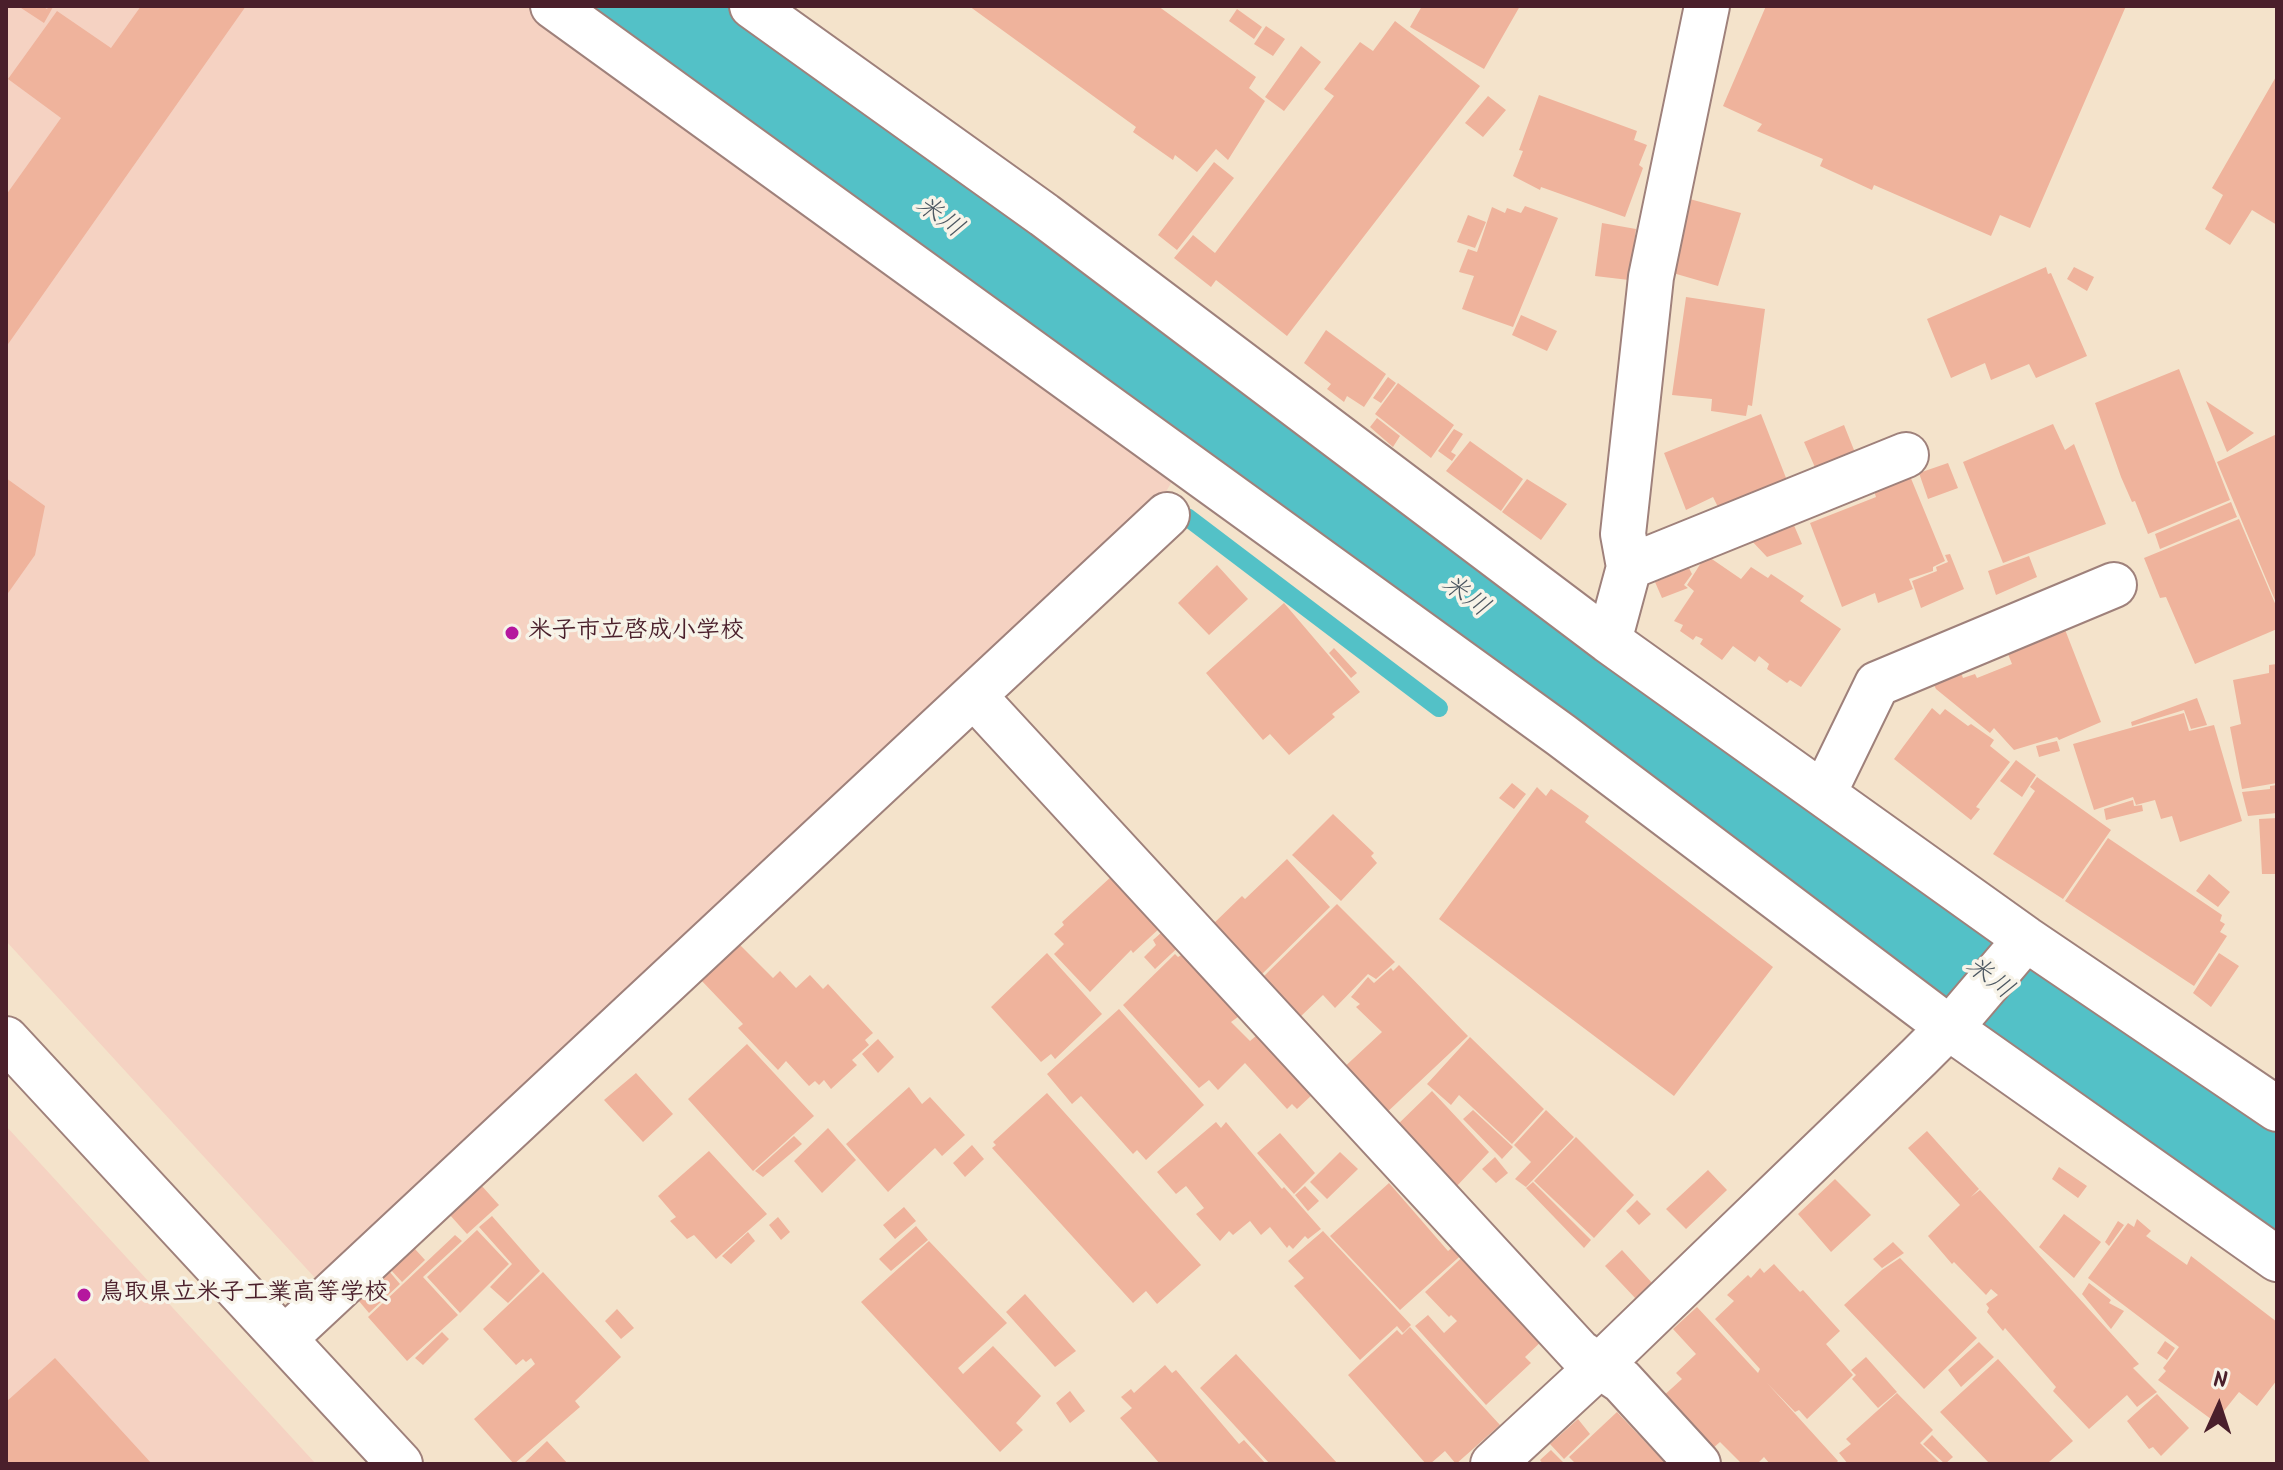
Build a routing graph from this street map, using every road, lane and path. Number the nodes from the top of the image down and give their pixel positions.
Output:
1 (553, 6) edge
2 (752, 6) edge
3 (1707, 6) edge
4 (1906, 455) dead end
5 (1167, 515) dead end
6 (1629, 567) junction
7 (2114, 585) dead end
8 (1609, 641) junction
9 (974, 696) junction
10 (1824, 793) junction
11 (2018, 949) junction
12 (1955, 1020) junction
13 (6, 1039) edge
14 (2277, 1109) edge
15 (2277, 1259) edge
16 (285, 1338) junction
17 (1599, 1366) junction
18 (400, 1464) edge
19 (1493, 1464) edge
20 (1698, 1464) edge

1 - 12 street
2 - 8 street
3 - 6 street
4 - 6 street
5 - 9 street
6 - 8 street
7 - 10 street
8 - 10 street
9 - 16 street
9 - 17 street
10 - 11 street
11 - 12 street
11 - 14 street
12 - 15 street
12 - 17 street
13 - 16 street
16 - 18 street
17 - 19 street
17 - 20 street

